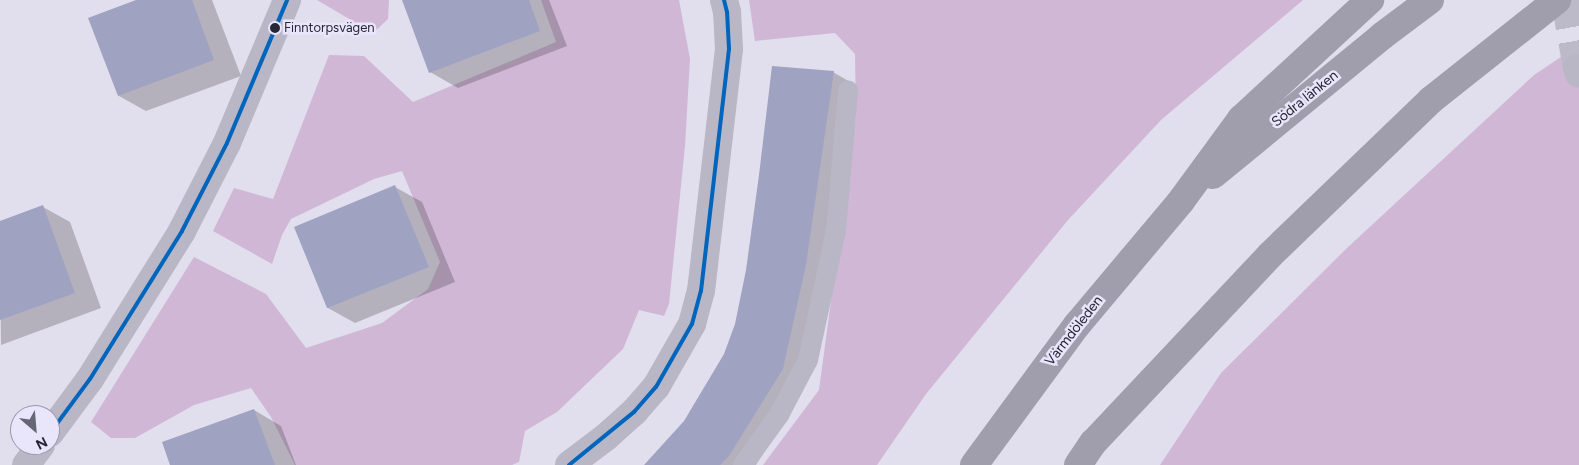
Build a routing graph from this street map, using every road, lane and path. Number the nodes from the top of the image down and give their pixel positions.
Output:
1 (287, 0) edge
2 (724, 0) edge
3 (1370, 0) edge
4 (1430, 0) edge
5 (1557, 0) edge
6 (848, 91) dead end
7 (1181, 201) junction
8 (60, 420) edge
9 (574, 464) edge
10 (742, 465) edge
11 (974, 465) edge
12 (1078, 465) edge

1 - 8 street
2 - 9 street
3 - 7 highway
4 - 7 highway, Södra länken
5 - 12 highway
6 - 10 lane
7 - 11 highway, Värmdöleden

